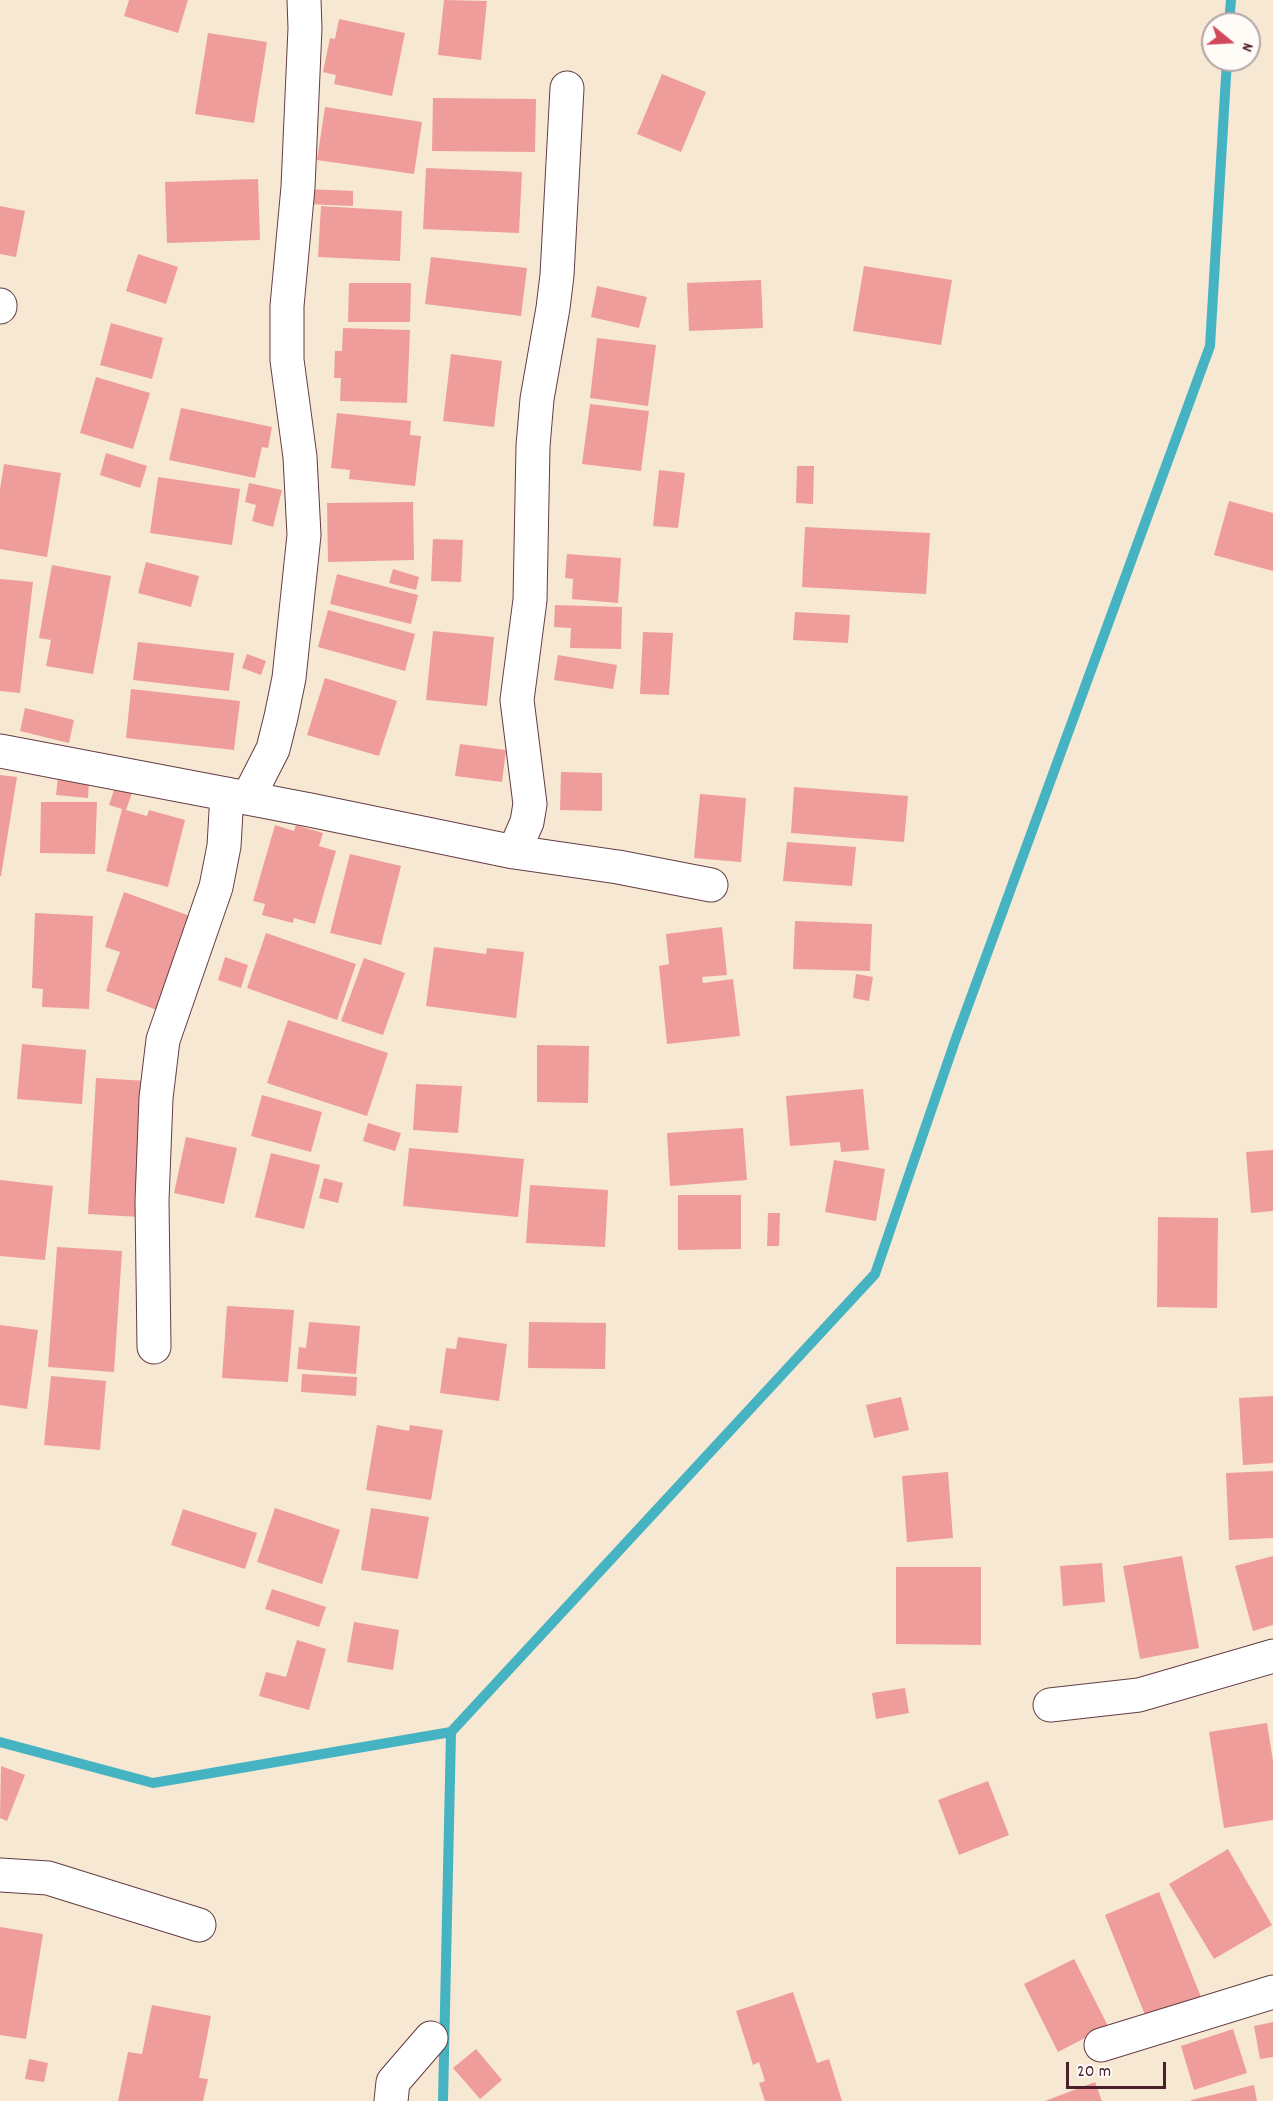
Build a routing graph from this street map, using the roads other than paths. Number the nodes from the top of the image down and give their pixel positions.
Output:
1 (304, 0) edge
2 (567, 88) dead end
3 (0, 751) edge
4 (238, 796) junction
5 (514, 852) junction
6 (711, 885) dead end
7 (154, 1347) dead end
8 (1273, 1656) edge
9 (1050, 1706) dead end
10 (0, 1875) edge
11 (199, 1925) dead end
12 (1273, 1992) edge
13 (431, 2038) dead end
14 (1101, 2045) dead end
15 (391, 2101) edge

1 - 4 street
2 - 5 street
3 - 4 street
4 - 5 street
4 - 7 street
5 - 6 street
8 - 9 street
10 - 11 street
12 - 14 street
13 - 15 street

